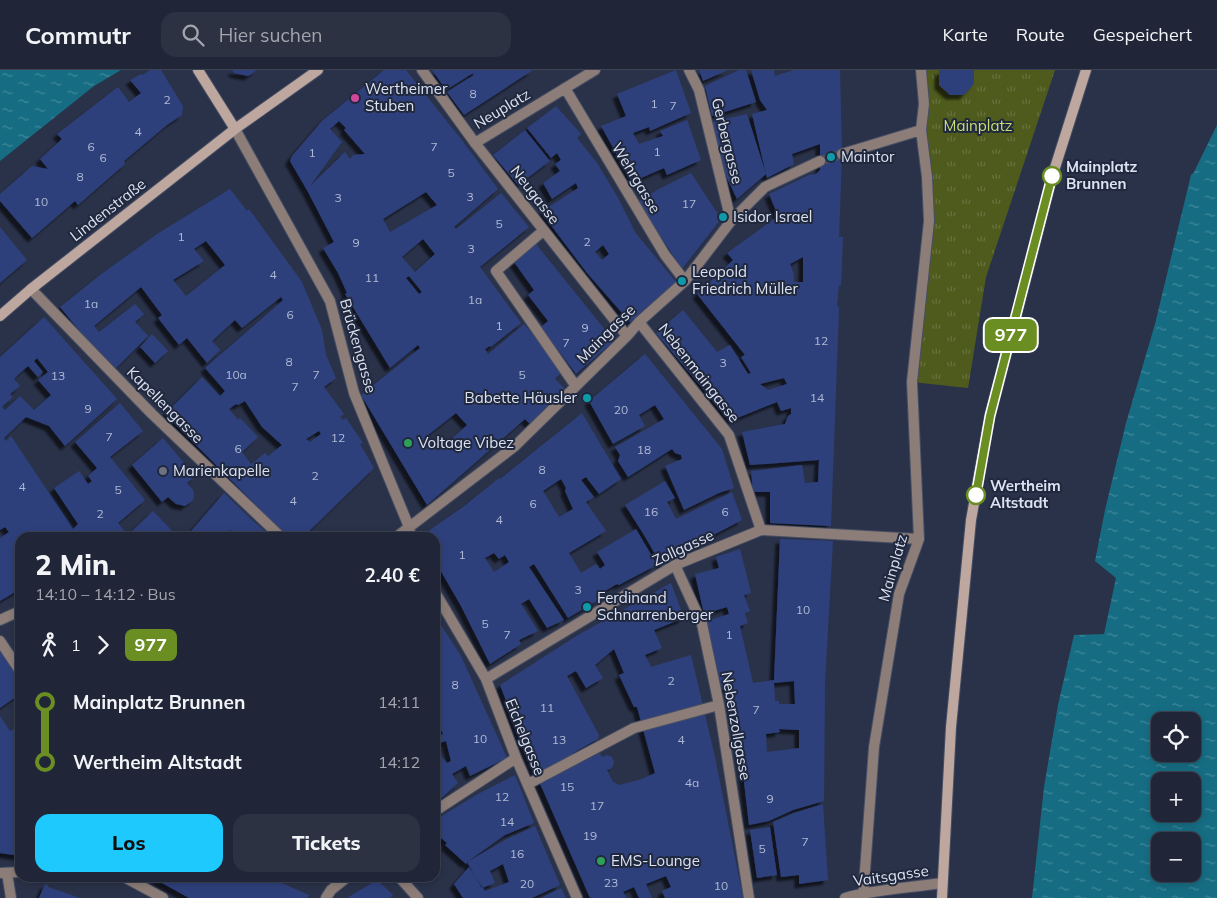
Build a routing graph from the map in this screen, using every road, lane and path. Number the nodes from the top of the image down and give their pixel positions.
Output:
1 (198, 70) edge
2 (318, 70) edge
3 (422, 70) edge
4 (595, 70) edge
5 (689, 70) edge
6 (921, 70) edge
7 (1086, 70) edge
8 (565, 88) junction
9 (235, 129) junction
10 (921, 130) junction
11 (475, 143) junction
12 (842, 154) tunnel mouth
13 (820, 161) tunnel mouth
14 (731, 221) junction
15 (543, 231) junction
16 (685, 281) junction
17 (31, 289) junction
18 (0, 316) edge
19 (639, 322) junction
20 (627, 336) junction
21 (575, 385) junction
22 (409, 526) junction
23 (761, 530) junction
24 (276, 532) edge
25 (402, 532) edge
26 (410, 532) edge
27 (918, 539) junction
28 (676, 565) junction
29 (440, 601) edge
30 (15, 613) edge
31 (0, 620) edge
32 (0, 641) edge
33 (15, 664) edge
34 (486, 679) junction
35 (719, 706) junction
36 (516, 758) junction
37 (528, 784) junction
38 (440, 808) edge
39 (4, 873) edge
40 (133, 882) edge
41 (341, 882) edge
42 (404, 882) edge
43 (942, 883) junction
44 (863, 895) edge
45 (11, 898) edge
46 (163, 898) edge
47 (326, 898) edge
48 (418, 898) edge
49 (576, 898) edge
50 (749, 898) edge
51 (845, 898) edge
52 (942, 898) edge

1 - 9 main road
2 - 9 main road, Lindenstraße
3 - 11 street, Neugasse
4 - 8 street, Neuplatz
5 - 14 street, Gerbergasse
6 - 10 street, Mainplatz
7 - 43 main road
8 - 11 street, Neuplatz
8 - 16 street, Wehrgasse
9 - 17 main road, Lindenstraße
9 - 22 street, Brückengasse
10 - 12 street
10 - 27 street, Mainplatz
11 - 15 street, Neugasse
13 - 14 street, Maingasse
14 - 16 street, Maingasse
15 - 20 street, Neugasse
15 - 21 street
16 - 19 street, Maingasse
17 - 18 main road, Lindenstraße
17 - 24 street, Kapellengasse
19 - 20 street, Maingasse
19 - 23 street, Nebenmaingasse
20 - 21 street, Maingasse
21 - 22 street, Maingasse
22 - 25 street, Maingasse
22 - 26 street
23 - 27 street, Zollgasse
23 - 28 street, Zollgasse
27 - 44 street, Mainplatz
28 - 34 street, Zollgasse
28 - 35 street, Nebenzollgasse
29 - 34 street, Eichelgasse
30 - 31 street
32 - 33 street
34 - 36 street, Eichelgasse
35 - 37 street
35 - 50 street, Nebenzollgasse
36 - 37 street, Eichelgasse
36 - 38 street
37 - 49 street, Eichelgasse
39 - 45 street
40 - 46 street
41 - 47 street
42 - 48 street
43 - 44 street, Vaitsgasse
43 - 52 main road
44 - 51 street, Vaitsgasse

